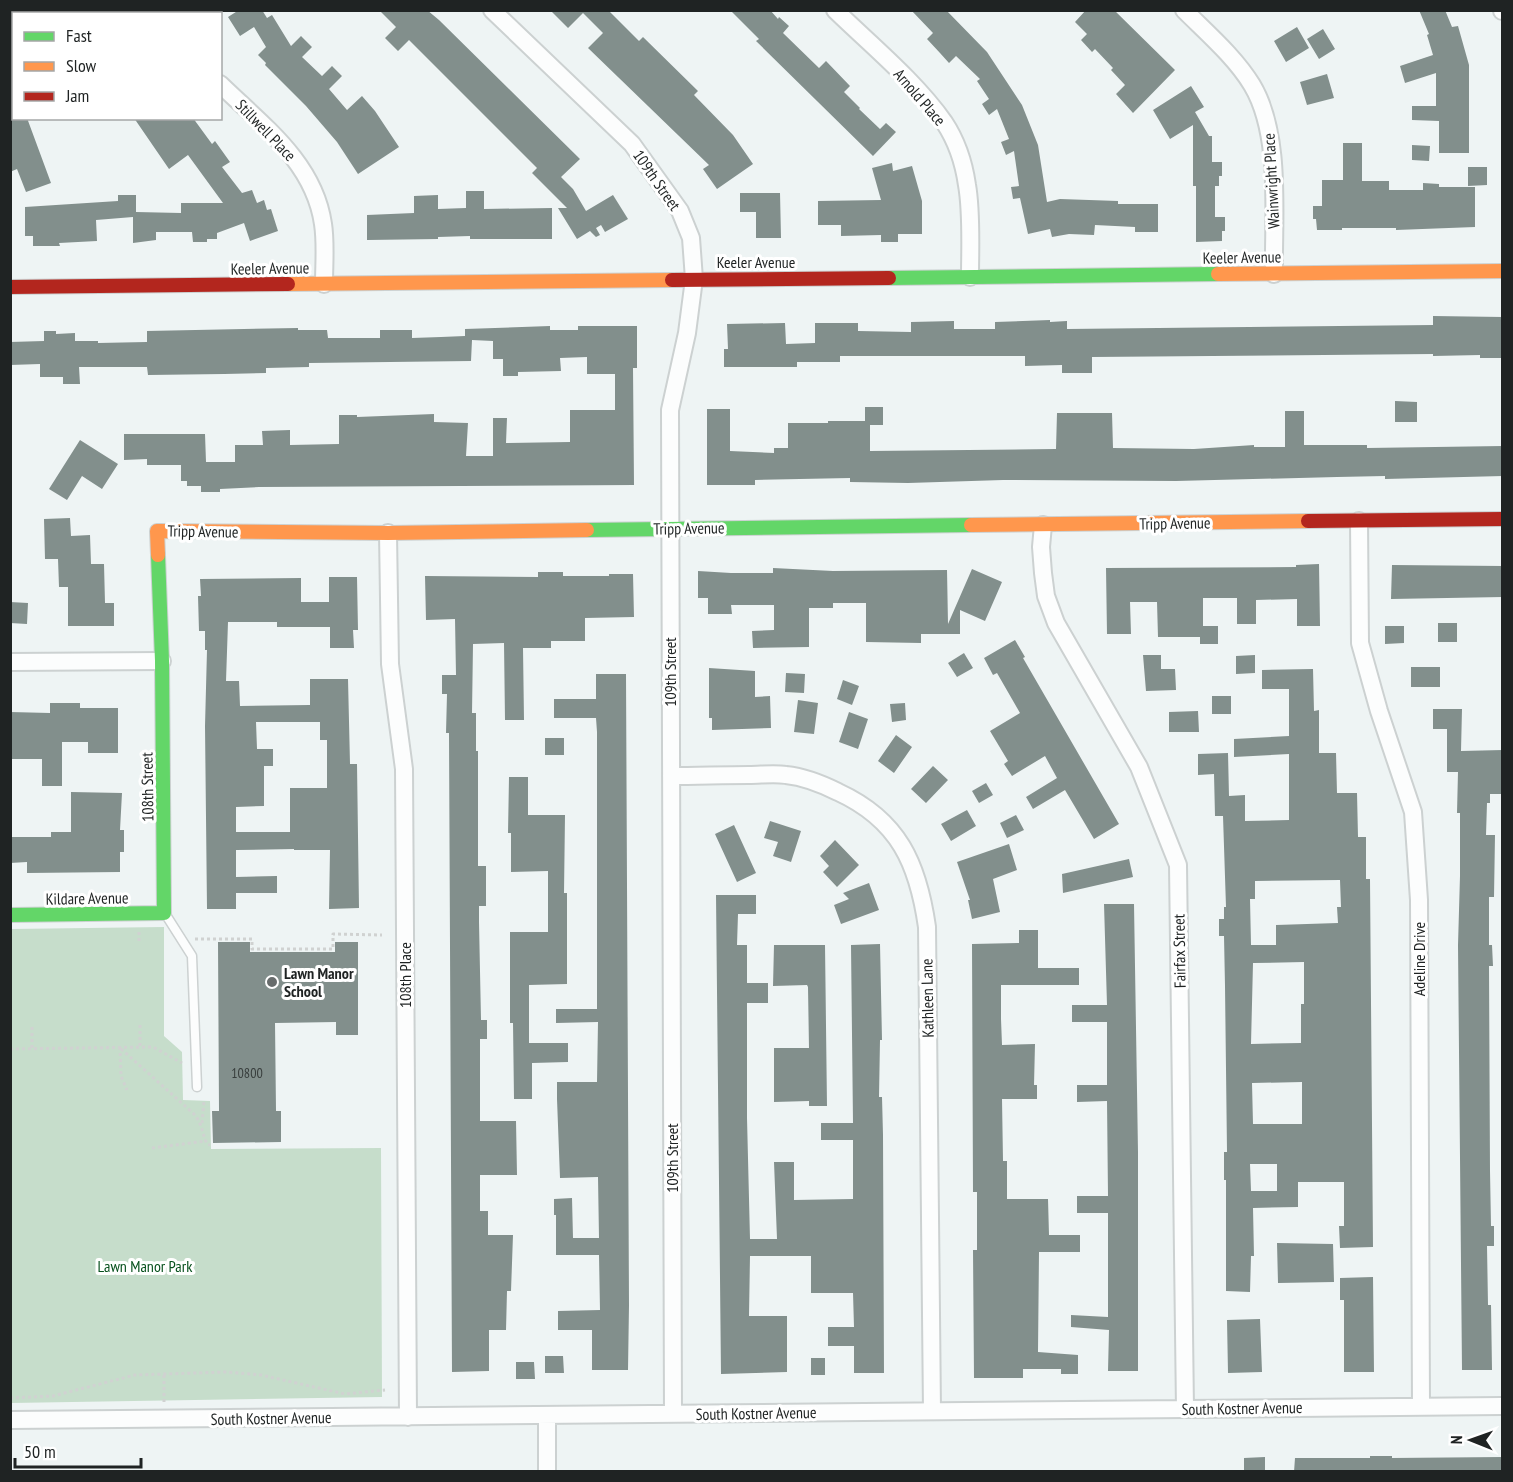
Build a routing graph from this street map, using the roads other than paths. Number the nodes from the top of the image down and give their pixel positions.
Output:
1 (492, 10) edge
2 (835, 10) edge
3 (1184, 10) edge
4 (222, 86) edge
5 (1503, 271) edge
6 (1274, 274) junction
7 (970, 277) junction
8 (694, 279) junction
9 (324, 284) junction
10 (10, 287) edge
11 (1503, 519) edge
12 (1359, 521) junction
13 (1043, 525) junction
14 (670, 528) junction
15 (388, 533) junction
16 (162, 661) junction
17 (10, 662) edge
18 (671, 776) junction
19 (164, 913) junction
20 (10, 915) edge
21 (197, 1087) dead end
22 (1420, 1406) junction
23 (1503, 1406) edge
24 (1185, 1409) junction
25 (932, 1411) junction
26 (673, 1414) junction
27 (547, 1415) junction
28 (408, 1417) junction
29 (10, 1420) edge
30 (547, 1472) edge

1 - 8 street, 109th Street
2 - 7 street, Arnold Place
3 - 6 street, Wainwright Place
4 - 9 street, Stillwell Place
5 - 6 street, Keeler Avenue
6 - 7 street, Keeler Avenue
7 - 8 street, Keeler Avenue
8 - 9 street, Keeler Avenue
8 - 14 street, 109th Street
9 - 10 street, Keeler Avenue
11 - 12 street, Tripp Avenue
12 - 13 street, Tripp Avenue
12 - 22 street, Adeline Drive
13 - 14 street, Tripp Avenue
13 - 24 street, Fairfax Street
14 - 15 street, Tripp Avenue
14 - 18 street, 109th Street
15 - 16 street, Tripp Avenue
15 - 28 street, 108th Place
16 - 17 street
16 - 19 street, 108th Street
18 - 25 street, Kathleen Lane
18 - 26 street, 109th Street
19 - 20 street, Kildare Avenue
19 - 21 lane
22 - 23 street, South Kostner Avenue
22 - 24 street, South Kostner Avenue
24 - 25 street, South Kostner Avenue
25 - 26 street, South Kostner Avenue
26 - 27 street, South Kostner Avenue
27 - 28 street, South Kostner Avenue
27 - 30 street
28 - 29 street, South Kostner Avenue

